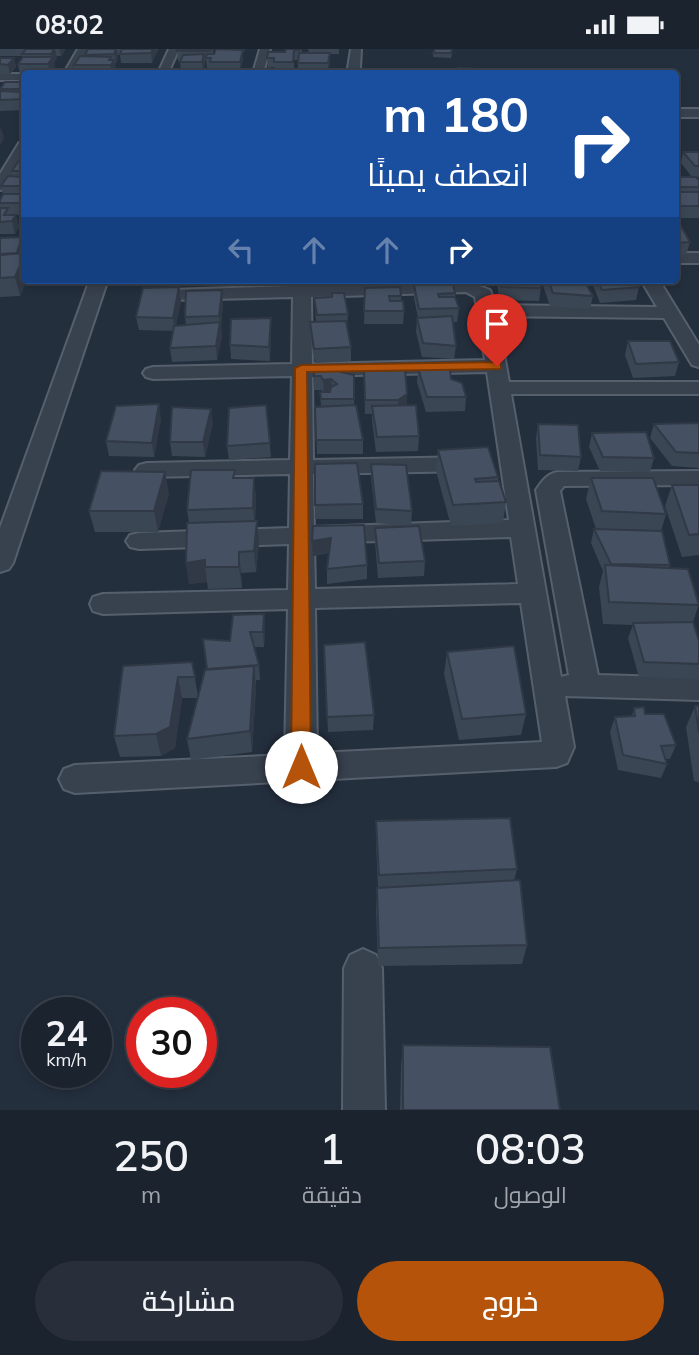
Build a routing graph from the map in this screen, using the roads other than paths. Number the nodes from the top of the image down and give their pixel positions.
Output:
1 (83, 49) edge
2 (174, 49) edge
3 (265, 49) edge
4 (356, 49) edge
5 (71, 70) edge
6 (164, 70) edge
7 (259, 70) edge
8 (355, 70) edge
9 (0, 77) edge
10 (21, 77) edge
11 (679, 113) edge
12 (699, 113) edge
13 (21, 150) edge
14 (0, 152) edge
15 (21, 153) edge
16 (0, 186) edge
17 (679, 258) edge
18 (699, 258) edge
19 (652, 284) edge
20 (97, 285) dead end
21 (302, 285) edge
22 (169, 295) edge
23 (487, 310) junction
24 (670, 313) junction
25 (698, 359) edge
26 (301, 368) junction
27 (153, 373) dead end
28 (499, 377) junction
29 (699, 388) edge
30 (513, 463) junction
31 (301, 466) junction
32 (147, 470) edge
33 (699, 478) edge
34 (523, 528) junction
35 (301, 535) junction
36 (139, 541) dead end
37 (0, 563) edge
38 (533, 593) junction
39 (301, 598) junction
40 (103, 604) dead end
41 (548, 686) junction
42 (586, 687) junction
43 (699, 689) edge
44 (301, 767) junction
45 (75, 779) dead end
46 (363, 968) dead end
47 (364, 1110) edge

1 - 5 street
2 - 6 street
3 - 7 street
4 - 8 street
9 - 10 street
11 - 12 street
13 - 14 street
15 - 16 street
17 - 18 street
19 - 24 street
20 - 37 street
21 - 22 street
21 - 23 street
21 - 26 street
23 - 24 street
23 - 28 street
24 - 25 street
26 - 27 street
26 - 28 street
26 - 31 street
28 - 29 street
28 - 30 street
30 - 31 street
30 - 34 street
31 - 32 street
31 - 35 street
33 - 42 street
34 - 35 street
34 - 38 street
35 - 36 street
35 - 39 street
38 - 39 street
38 - 41 street
39 - 40 street
39 - 44 street
41 - 42 street
41 - 44 street
42 - 43 street
44 - 45 street
46 - 47 street

